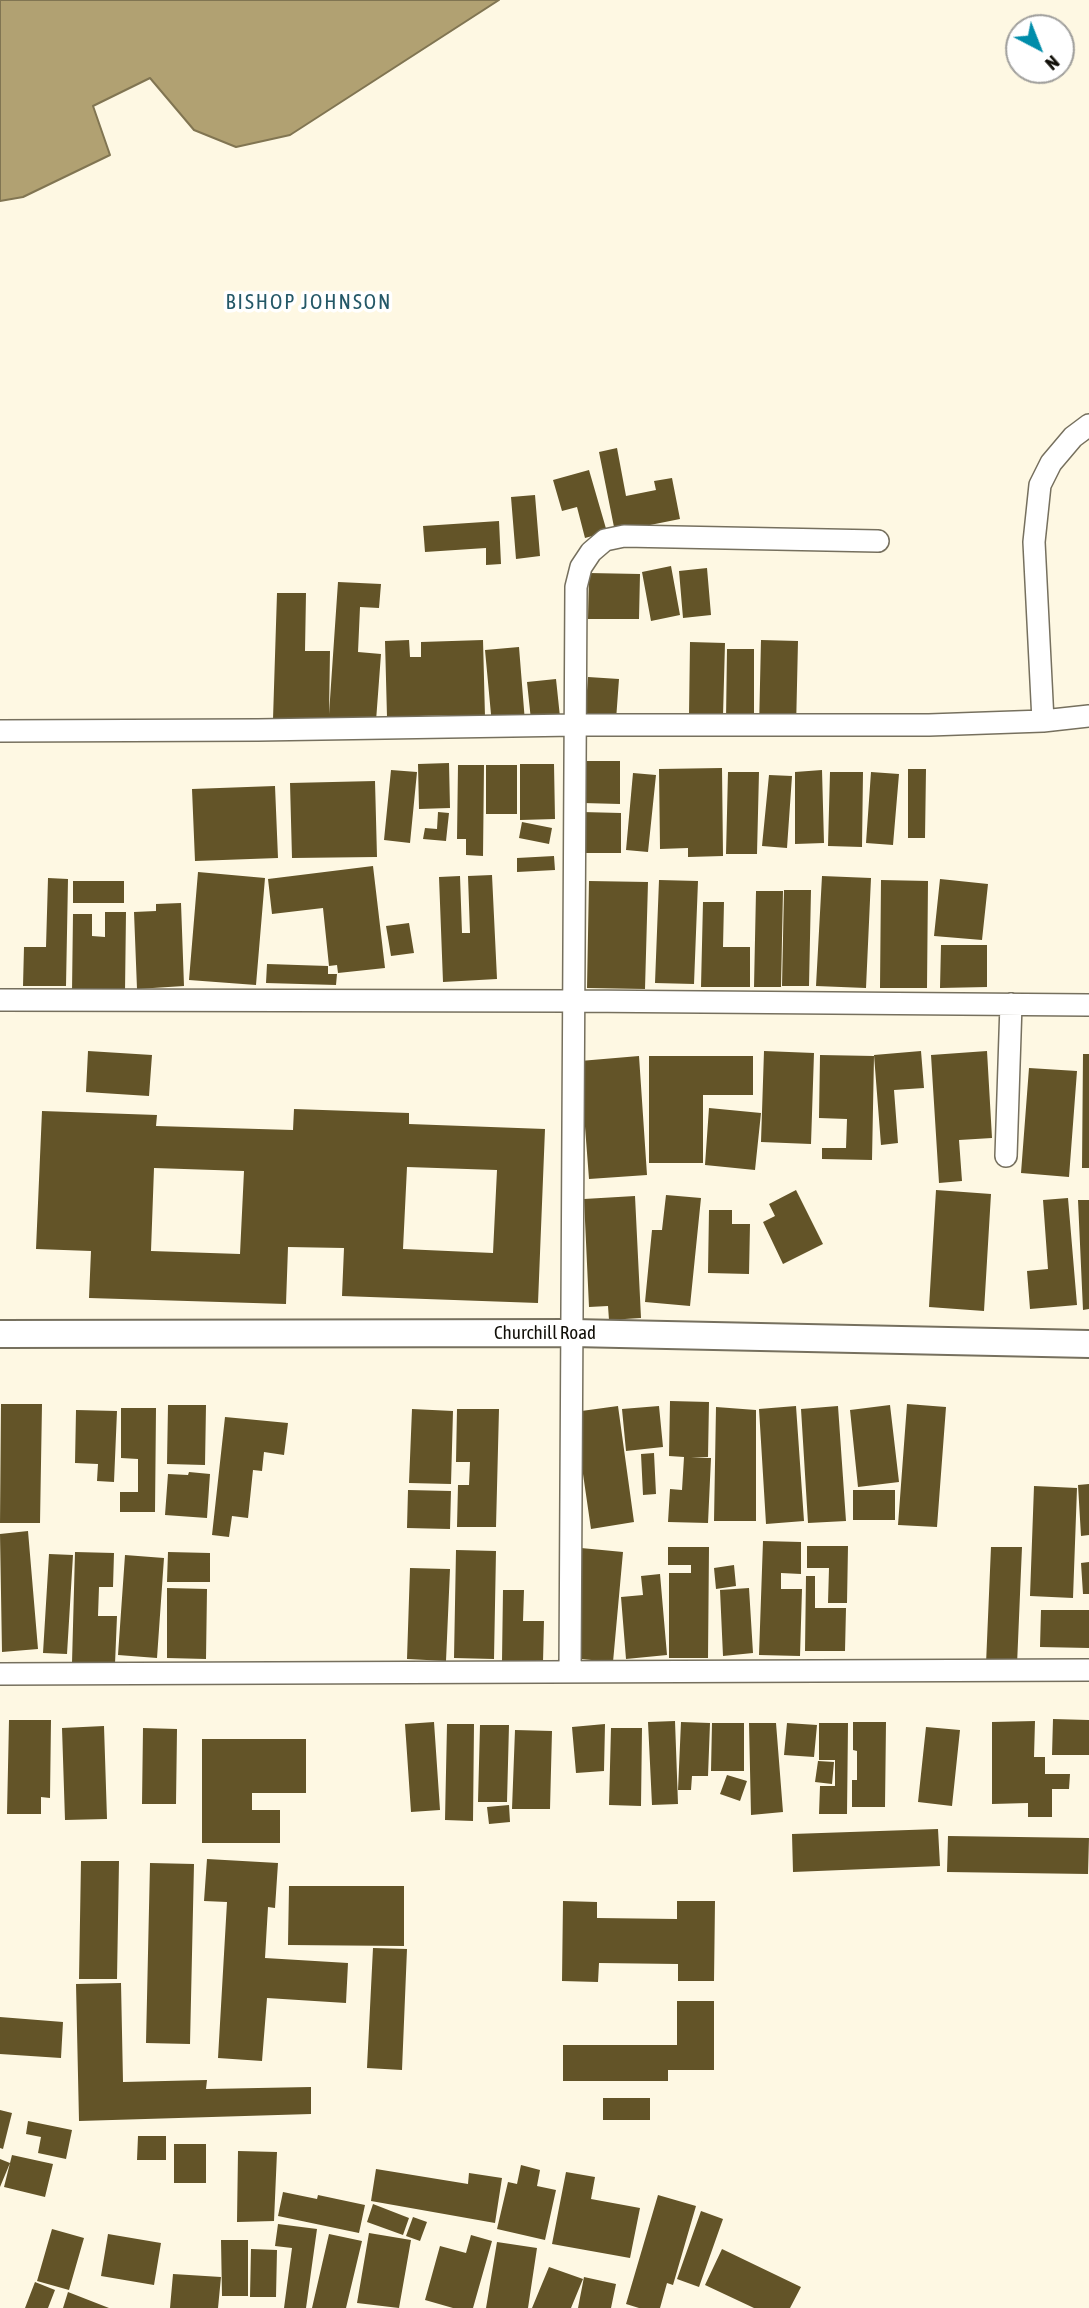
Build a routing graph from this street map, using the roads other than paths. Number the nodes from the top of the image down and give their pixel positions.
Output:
1 (1089, 425) edge
2 (878, 541) dead end
3 (1089, 716) edge
4 (1043, 721) junction
5 (575, 725) junction
6 (0, 731) edge
7 (0, 1000) edge
8 (575, 1001) junction
9 (1011, 1004) junction
10 (1089, 1005) edge
11 (1006, 1156) dead end
12 (573, 1333) junction
13 (0, 1334) edge
14 (1089, 1344) edge
15 (1089, 1670) edge
16 (570, 1672) junction
17 (0, 1674) edge

1 - 4 street
2 - 5 street
3 - 4 street
4 - 5 street
5 - 6 street
5 - 8 street
7 - 8 street
8 - 9 street
8 - 12 street
9 - 10 street
9 - 11 street
12 - 13 street, Churchill Road
12 - 14 street, Churchill Road
12 - 16 street
15 - 16 street
16 - 17 street

